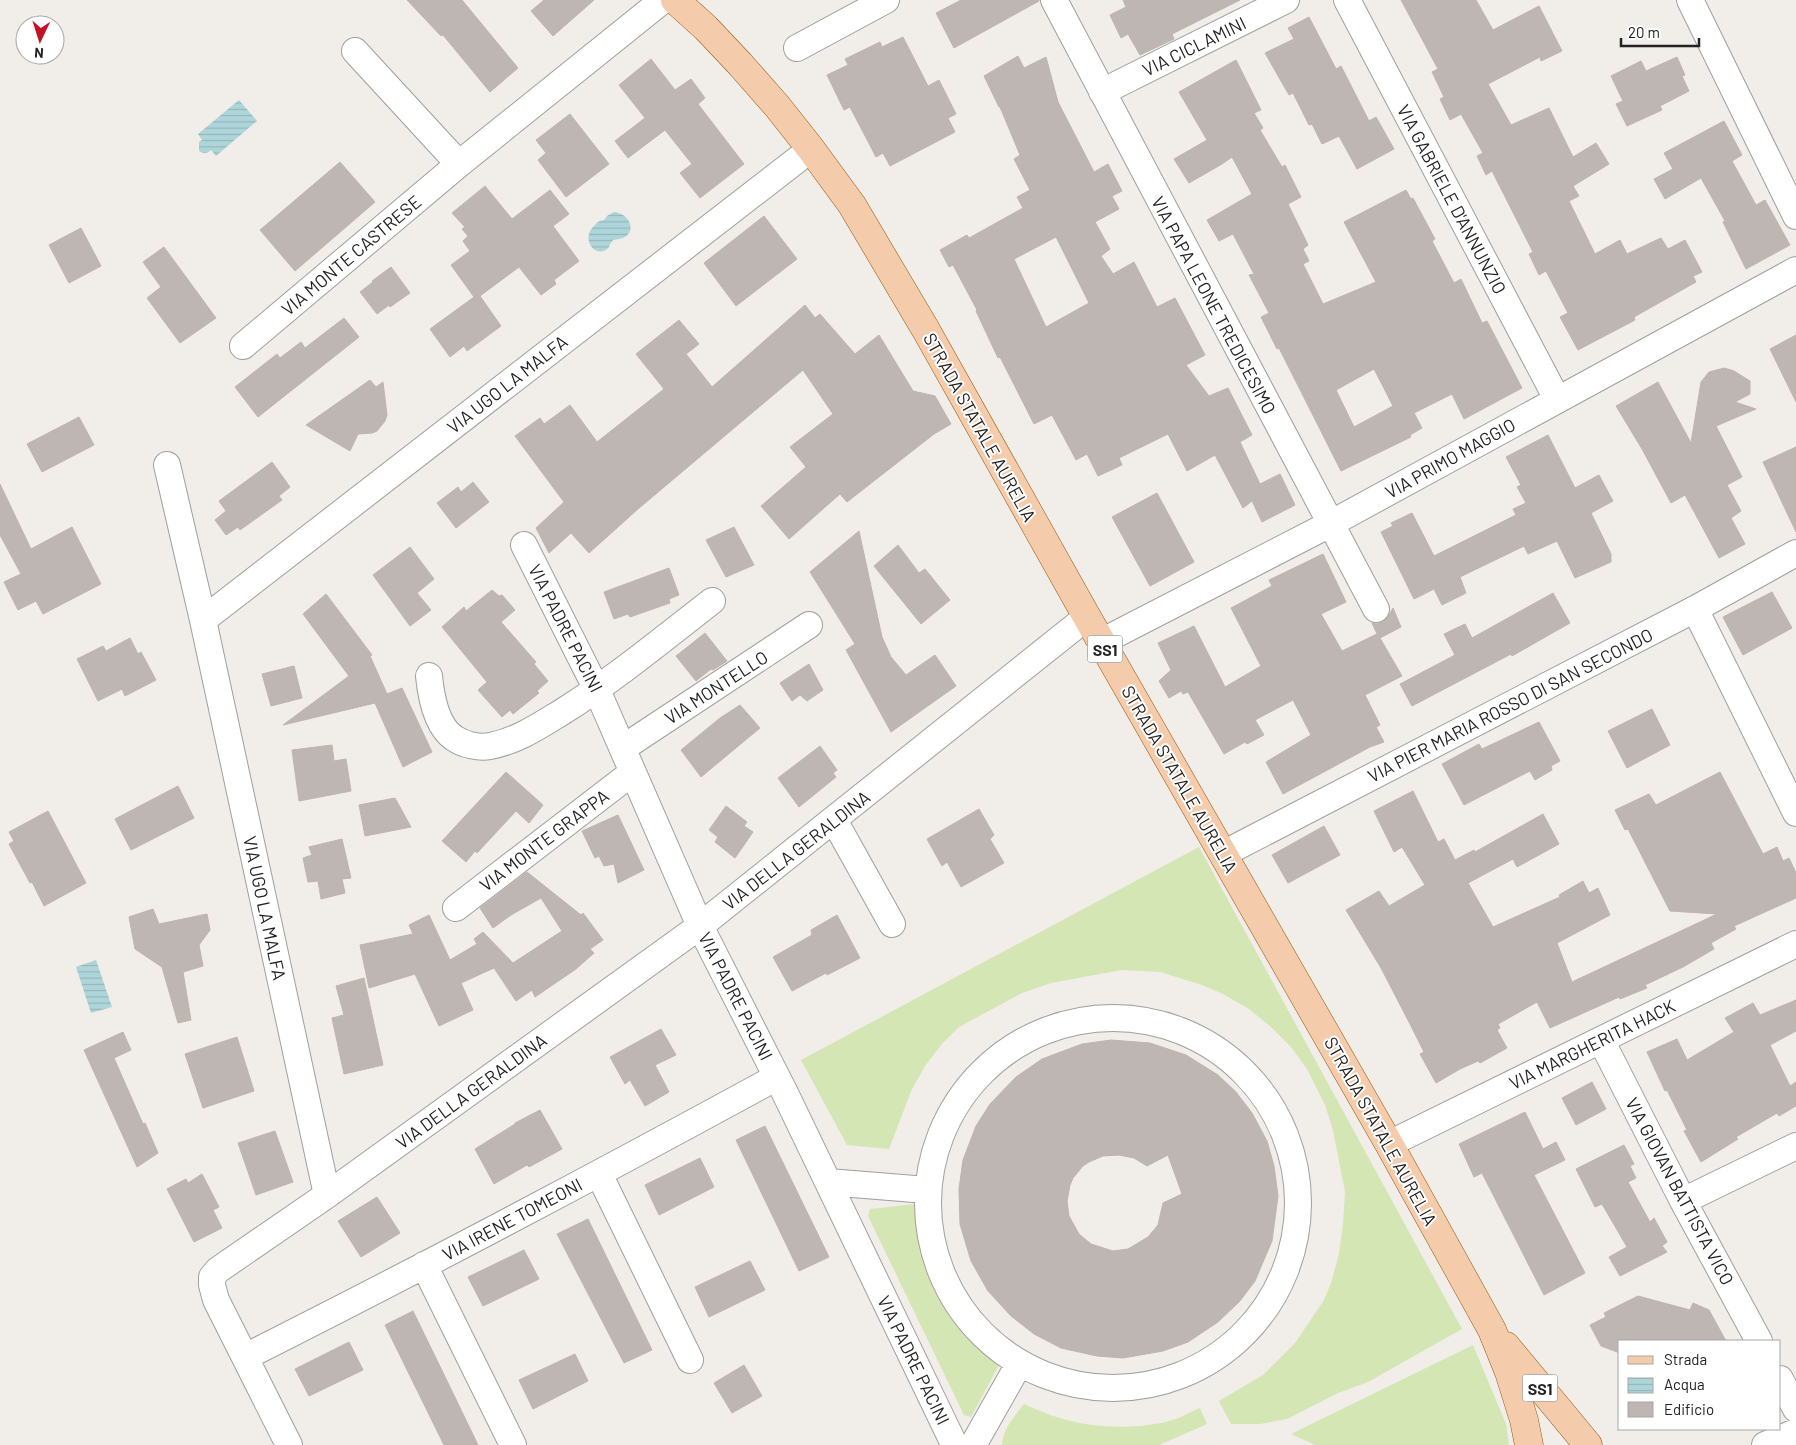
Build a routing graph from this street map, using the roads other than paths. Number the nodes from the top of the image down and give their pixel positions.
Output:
1 (662, 0) edge
2 (675, 0) edge
3 (886, 0) edge
4 (1054, 0) edge
5 (1286, 0) edge
6 (1347, 0) edge
7 (1690, 0) edge
8 (797, 48) dead end
9 (355, 51) dead end
10 (1102, 92) junction
11 (811, 149) junction
12 (459, 164) junction
13 (1796, 216) edge
14 (1796, 270) edge
15 (243, 346) dead end
16 (1557, 399) junction
17 (166, 465) dead end
18 (1330, 524) junction
19 (524, 545) dead end
20 (1796, 553) edge
21 (712, 601) dead end
22 (1376, 609) dead end
23 (1694, 609) junction
24 (1087, 617) junction
25 (204, 620) junction
26 (809, 625) dead end
27 (1101, 642) junction
28 (429, 676) dead end
29 (597, 690) junction
30 (623, 748) junction
31 (633, 772) junction
32 (1796, 813) edge
33 (834, 820) junction
34 (1223, 854) junction
35 (456, 908) dead end
36 (892, 924) dead end
37 (700, 926) junction
38 (1796, 944) edge
39 (1601, 1040) junction
40 (777, 1077) junction
41 (1389, 1144) junction
42 (1796, 1146) edge
43 (599, 1174) junction
44 (828, 1182) junction
45 (928, 1190) junction
46 (328, 1195) junction
47 (1683, 1201) junction
48 (424, 1265) junction
49 (1492, 1330) junction
50 (1758, 1340) edge
51 (245, 1357) junction
52 (690, 1360) dead end
53 (1019, 1364) junction
54 (1781, 1381) edge
55 (1796, 1409) edge
56 (1796, 1432) edge
57 (967, 1443) edge
58 (289, 1445) edge
59 (513, 1445) edge
60 (1529, 1445) edge
61 (1588, 1445) edge
62 (1766, 1445) edge

1 - 12 street, VIA MONTE CASTRESE
2 - 11 main road, STRADA STATALE AURELIA / SS1
3 - 8 street
4 - 10 street, VIA PAPA LEONE TREDICESIMO
5 - 10 street, VIA CICLAMINI
6 - 16 street, VIA GABRIELE D'ANNUNZIO
7 - 13 street
9 - 12 street
10 - 18 street, VIA PAPA LEONE TREDICESIMO
11 - 24 main road, STRADA STATALE AURELIA / SS1
11 - 25 street, VIA UGO LA MALFA
12 - 15 street, VIA MONTE CASTRESE
14 - 16 street, VIA PRIMO MAGGIO
16 - 18 street, VIA PRIMO MAGGIO
17 - 25 street, VIA UGO LA MALFA
18 - 22 street, VIA PAPA LEONE TREDICESIMO
18 - 27 street, VIA PRIMO MAGGIO
19 - 29 street, VIA PADRE PACINI
20 - 23 street, VIA PIER MARIA ROSSO DI SAN SECONDO
21 - 29 street
23 - 32 street
23 - 34 street, VIA PIER MARIA ROSSO DI SAN SECONDO
24 - 27 main road, STRADA STATALE AURELIA / SS1
24 - 33 street, VIA DELLA GERALDINA
25 - 46 street, VIA UGO LA MALFA
26 - 30 street, VIA MONTELLO
27 - 34 main road, STRADA STATALE AURELIA / SS1
28 - 29 street
29 - 30 street, VIA PADRE PACINI
30 - 31 street, VIA PADRE PACINI
31 - 35 street, VIA MONTE GRAPPA
31 - 37 street, VIA PADRE PACINI
33 - 36 street
33 - 37 street, VIA DELLA GERALDINA
34 - 41 main road, STRADA STATALE AURELIA / SS1
37 - 40 street, VIA PADRE PACINI
37 - 46 street, VIA DELLA GERALDINA
38 - 39 street, VIA MARGHERITA HACK
39 - 41 street, VIA MARGHERITA HACK
39 - 47 street, VIA GIOVAN BATTISTA VICO
40 - 43 street, VIA IRENE TOMEONI
40 - 44 street, VIA PADRE PACINI
41 - 49 main road, STRADA STATALE AURELIA / SS1
42 - 47 street
43 - 48 street, VIA IRENE TOMEONI
43 - 52 street
44 - 45 street
44 - 57 street, VIA PADRE PACINI
45 - 53 street
45 - 53 street
46 - 51 street, VIA DELLA GERALDINA
47 - 50 street, VIA GIOVAN BATTISTA VICO
48 - 51 street, VIA IRENE TOMEONI
48 - 59 street
49 - 60 main road, STRADA STATALE AURELIA / SS1
49 - 61 main road, STRADA STATALE AURELIA / SS1
51 - 58 street
53 - 57 street
54 - 55 street
56 - 62 street

